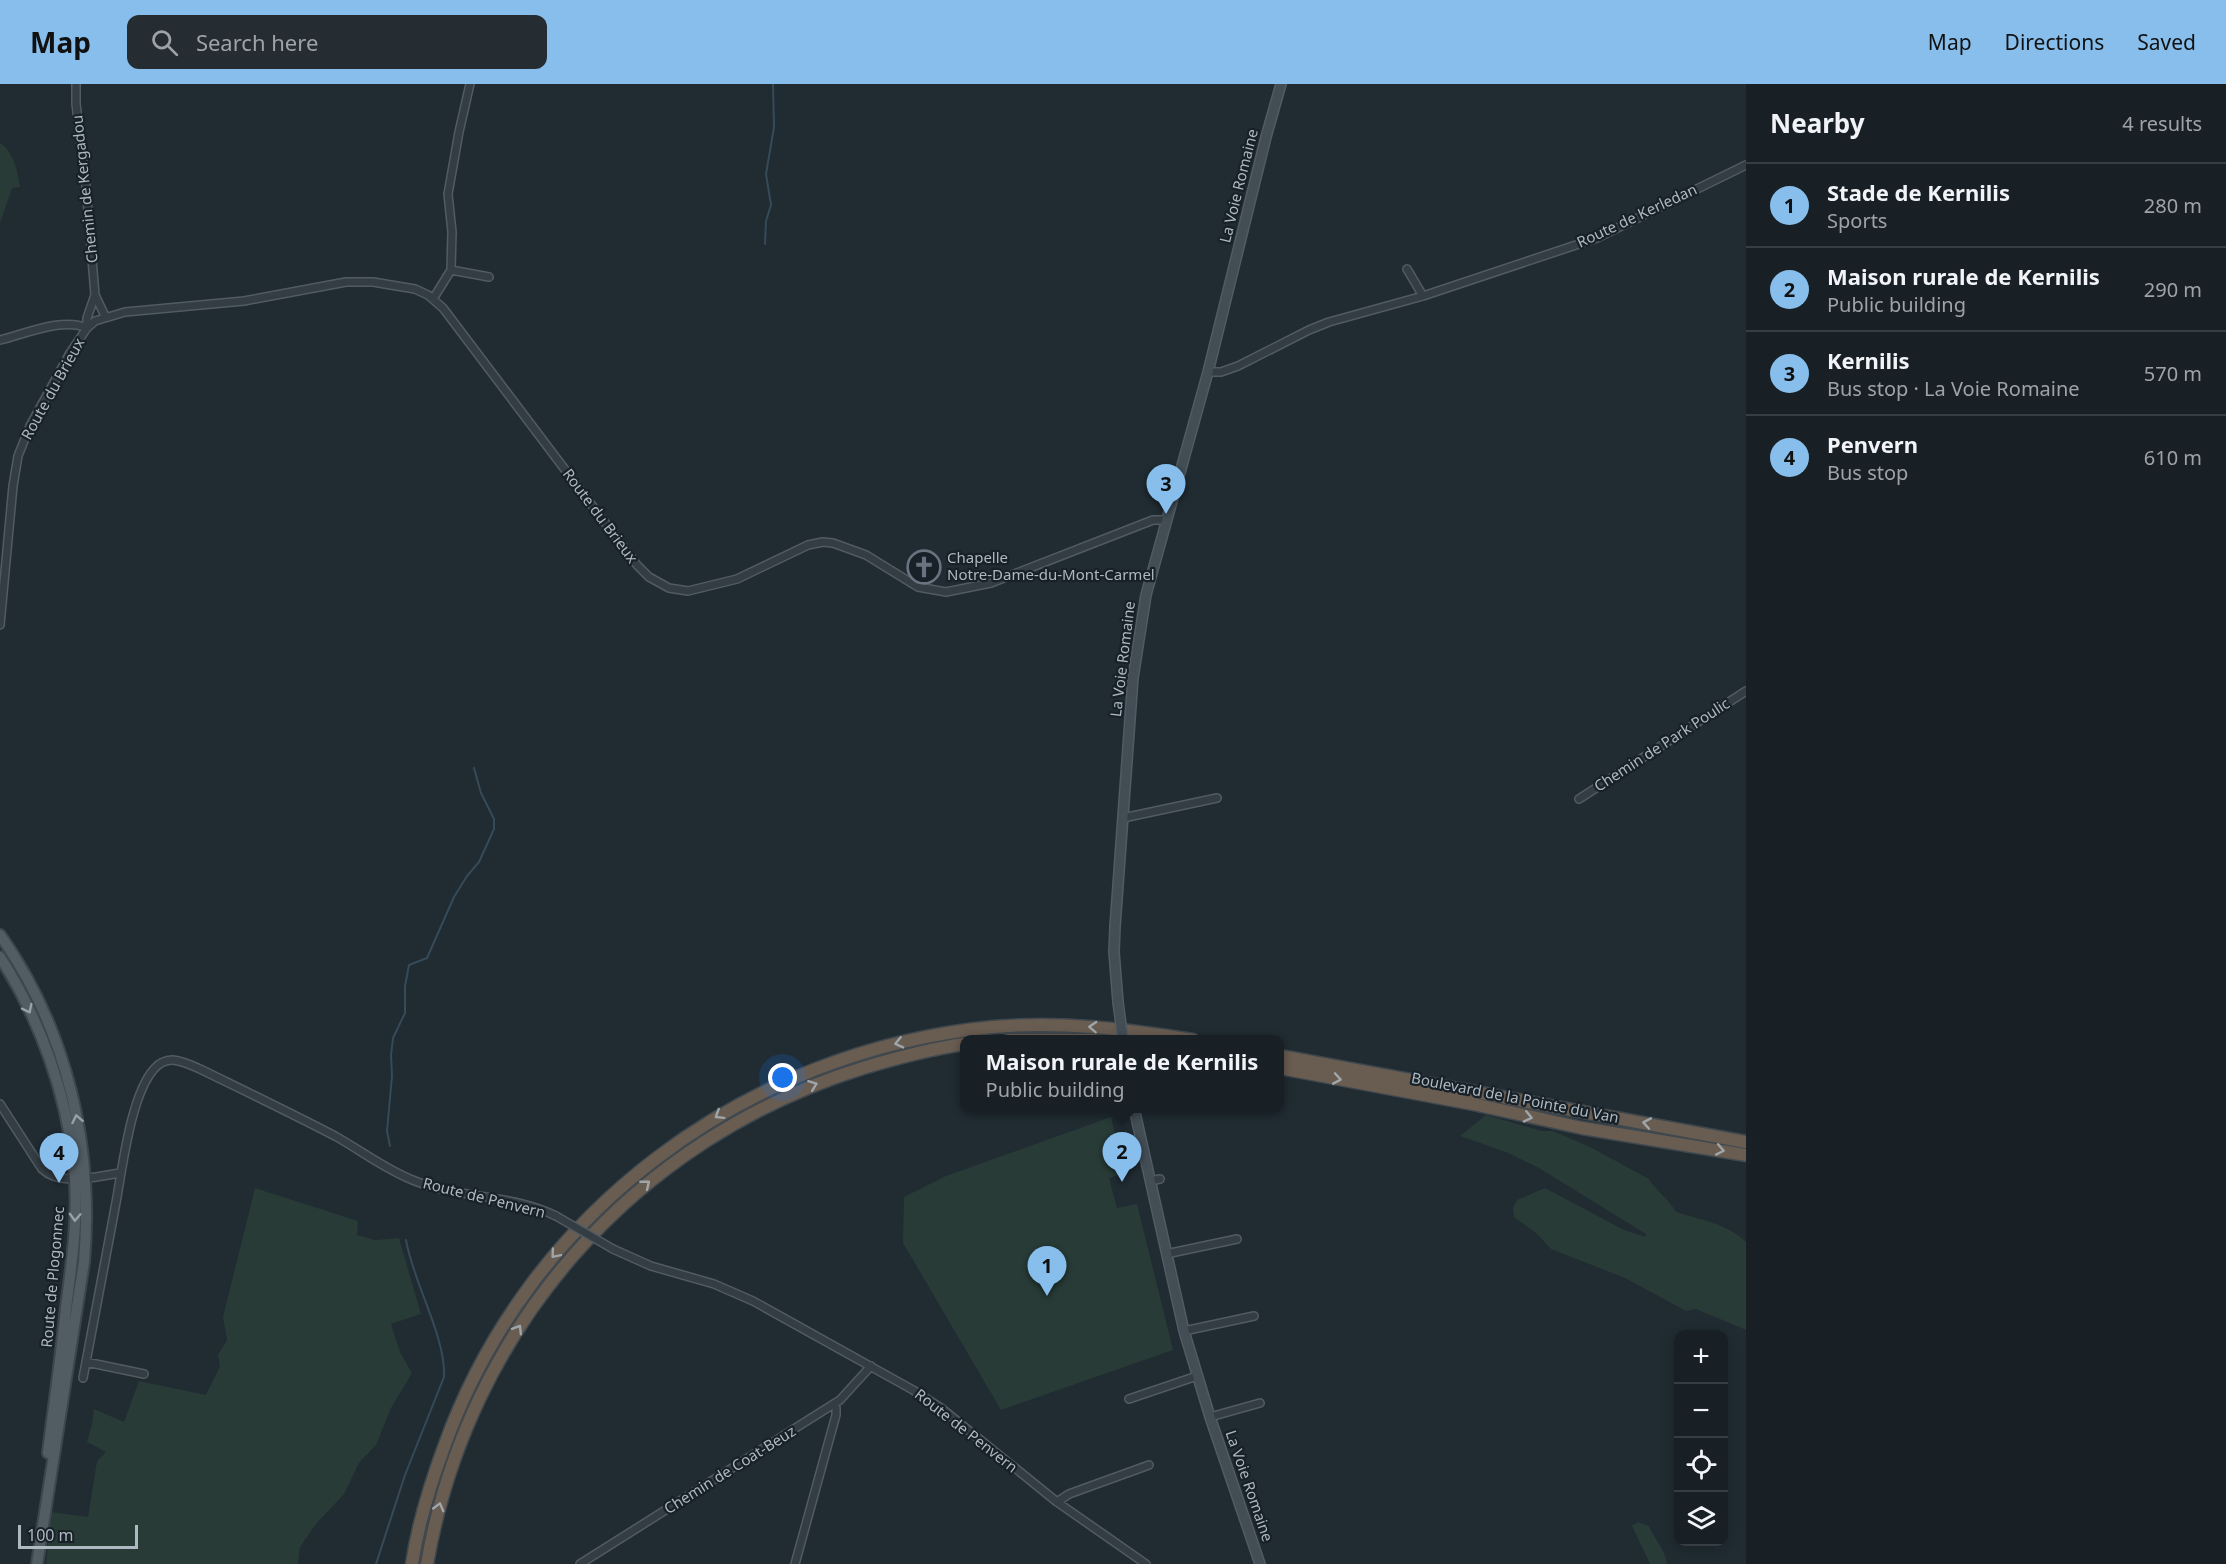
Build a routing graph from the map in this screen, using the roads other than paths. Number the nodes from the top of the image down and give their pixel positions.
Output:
1 (76, 84) edge
2 (470, 84) edge
3 (1281, 84) edge
4 (1746, 165) edge
5 (1407, 269) dead end
6 (451, 270) junction
7 (489, 277) dead end
8 (95, 295) junction
9 (1423, 296) junction
10 (433, 299) junction
11 (91, 305) junction
12 (102, 318) junction
13 (87, 328) junction
14 (0, 340) edge
15 (1208, 372) junction
16 (1167, 520) junction
17 (0, 625) edge
18 (1746, 691) edge
19 (1217, 798) dead end
20 (1579, 799) dead end
21 (1123, 818) junction
22 (0, 935) edge
23 (0, 957) edge
24 (1122, 1035) edge
25 (1158, 1035) edge
26 (960, 1045) edge
27 (1284, 1057) edge
28 (1284, 1069) edge
29 (0, 1104) edge
30 (1135, 1113) edge
31 (1746, 1142) edge
32 (1746, 1155) edge
33 (121, 1173) junction
34 (80, 1178) junction
35 (1237, 1239) dead end
36 (1166, 1254) junction
37 (1254, 1316) dead end
38 (1184, 1331) junction
39 (86, 1362) junction
40 (871, 1366) junction
41 (144, 1374) dead end
42 (1197, 1376) junction
43 (82, 1378) dead end
44 (1129, 1399) dead end
45 (1260, 1404) dead end
46 (834, 1405) junction
47 (1210, 1417) junction
48 (1149, 1465) dead end
49 (1057, 1502) junction
50 (37, 1564) edge
51 (412, 1564) edge
52 (427, 1564) edge
53 (580, 1564) edge
54 (795, 1564) edge
55 (1146, 1564) edge
56 (1260, 1564) edge

1 - 8 street, Chemin de Kergadou
2 - 6 street
3 - 15 street, La Voie Romaine
4 - 9 street, Route de Kerledan
5 - 9 street
6 - 7 street
6 - 10 street
8 - 11 street, Chemin de Kergadou
8 - 12 street, Chemin de Kergadou
9 - 15 street, Route de Kerledan
10 - 12 street, Route du Brieux
10 - 16 street, Route du Brieux
11 - 12 street
11 - 13 street, Chemin de Kergadou
12 - 13 street, Route du Brieux
13 - 14 street
13 - 17 street, Route du Brieux
15 - 16 street, La Voie Romaine
16 - 21 street, La Voie Romaine
18 - 20 street, Chemin de Park Poulic
19 - 21 street
21 - 24 street, La Voie Romaine, bridge
34 -> 22 main road, Route de Plogonnec
23 -> 34 main road, Route de Plogonnec
25 -> 51 highway
52 -> 26 highway
31 -> 27 highway, Boulevard de la Pointe du Van
28 -> 32 highway, Boulevard de la Pointe du Van
29 - 34 street
30 - 36 street, La Voie Romaine
33 - 34 street
33 - 39 street
33 - 40 street, Route de Penvern, bridge
34 - 50 main road, Route de Plogonnec
35 - 36 street
36 - 38 street, La Voie Romaine
37 - 38 street
38 - 42 street, La Voie Romaine
39 - 41 street
39 - 43 street
40 - 46 street, Chemin de Coat-Beuz
40 - 49 street, Route de Penvern
42 - 44 street
42 - 47 street, La Voie Romaine
45 - 47 street, La Voie Romaine
46 - 53 street, Chemin de Coat-Beuz
46 - 54 street
47 - 56 street, La Voie Romaine
48 - 49 street
49 - 55 street, Route de Penvern

